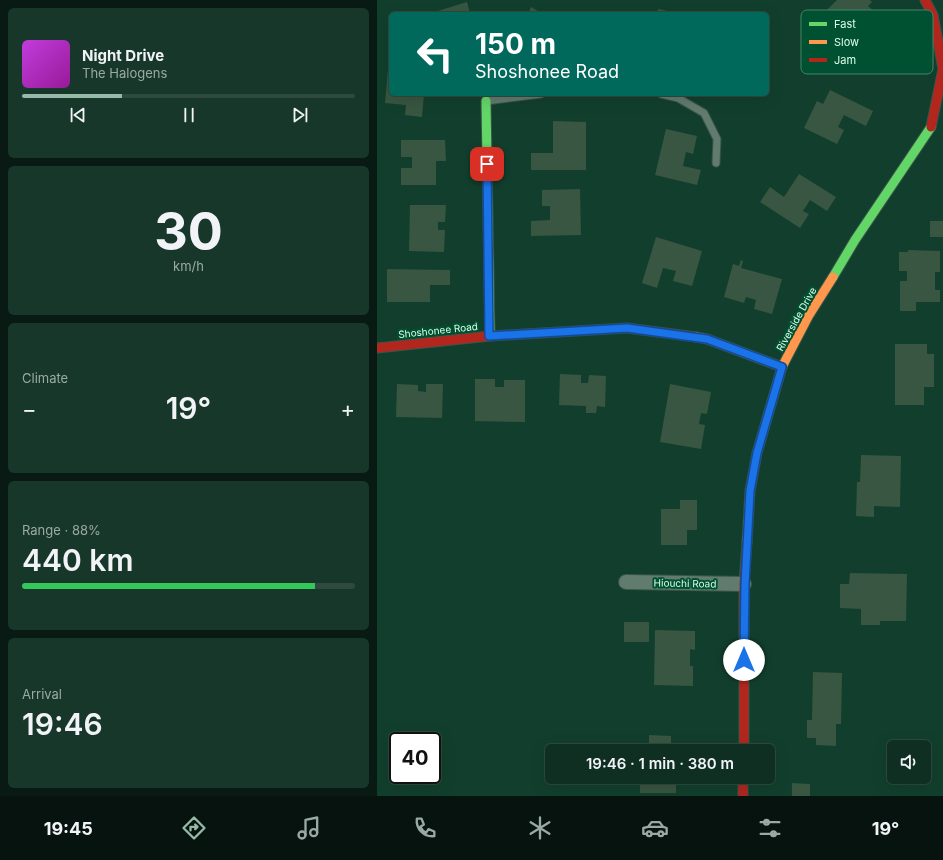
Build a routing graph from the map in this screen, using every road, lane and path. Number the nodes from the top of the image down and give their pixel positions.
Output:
1 (925, 0) edge
2 (930, 10) edge
3 (933, 15) edge
4 (525, 96) edge
5 (670, 96) edge
6 (486, 101) joint
7 (716, 163) dead end
8 (489, 336) junction
9 (377, 348) edge
10 (782, 367) junction
11 (626, 582) dead end
12 (745, 584) junction
13 (744, 744) edge
14 (743, 784) edge
15 (743, 796) edge

1 - 2 street, Riverside Drive
3 - 10 street, Riverside Drive
4 - 6 lane
5 - 7 lane
6 - 8 street
8 - 9 street, Shoshonee Road
8 - 10 street, Shoshonee Road
10 - 12 street, Riverside Drive
11 - 12 street, Hiouchi Road
12 - 13 street, Riverside Drive
14 - 15 street

